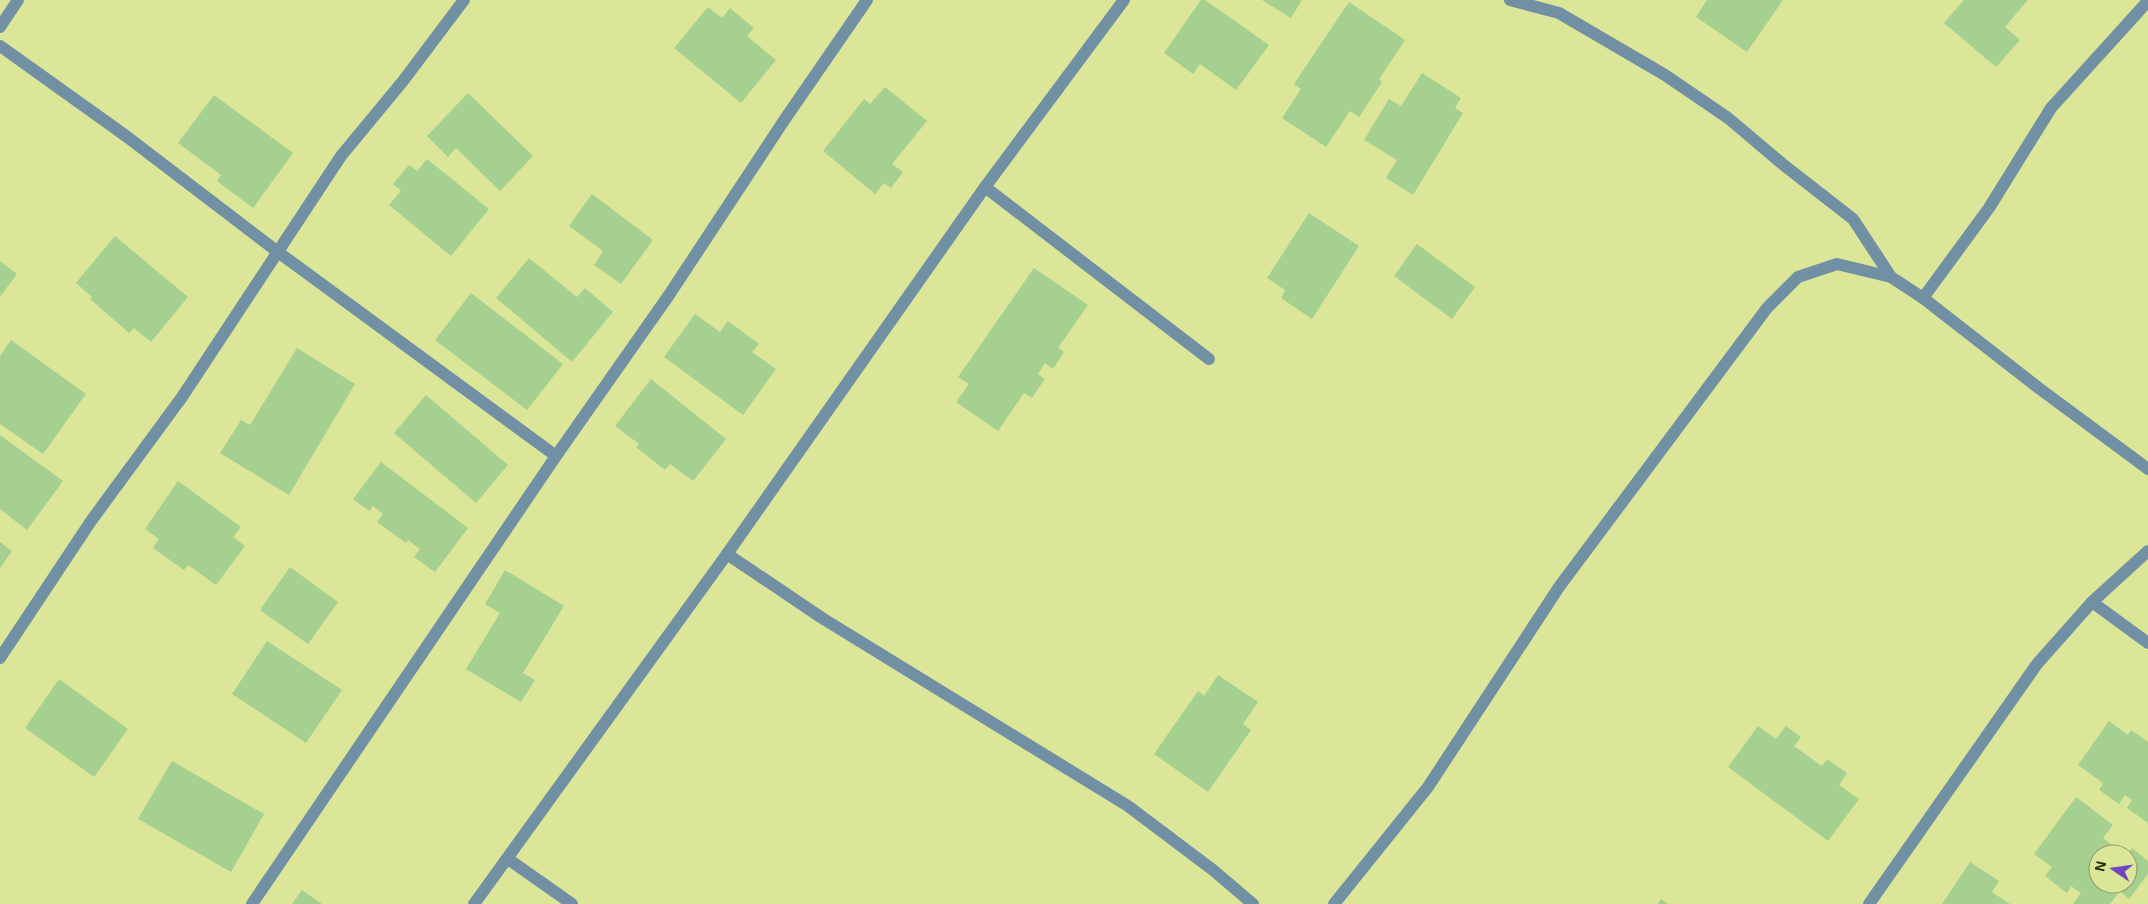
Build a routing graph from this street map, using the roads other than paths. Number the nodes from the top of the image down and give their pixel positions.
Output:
1 (18, 0) edge
2 (464, 0) edge
3 (867, 0) edge
4 (1124, 0) edge
5 (1510, 0) edge
6 (2148, 1) edge
7 (0, 27) edge
8 (0, 46) edge
9 (985, 187) junction
10 (278, 252) junction
11 (1892, 278) junction
12 (1924, 298) junction
13 (1209, 359) dead end
14 (556, 456) junction
15 (2148, 469) edge
16 (2148, 551) edge
17 (727, 554) junction
18 (2092, 602) junction
19 (2148, 642) edge
20 (0, 658) edge
21 (508, 859) junction
22 (252, 904) edge
23 (474, 904) edge
24 (572, 904) edge
25 (1253, 904) edge
26 (1334, 904) edge
27 (1869, 904) edge

1 - 7 street
2 - 10 street
3 - 14 street
4 - 9 street
5 - 11 street
6 - 12 street
8 - 10 street
9 - 13 street
9 - 17 street
10 - 14 street
10 - 20 street
11 - 12 street
11 - 26 street
12 - 15 street
14 - 22 street
16 - 18 street
17 - 21 street
17 - 25 street
18 - 19 street
18 - 27 street
21 - 23 street
21 - 24 street

